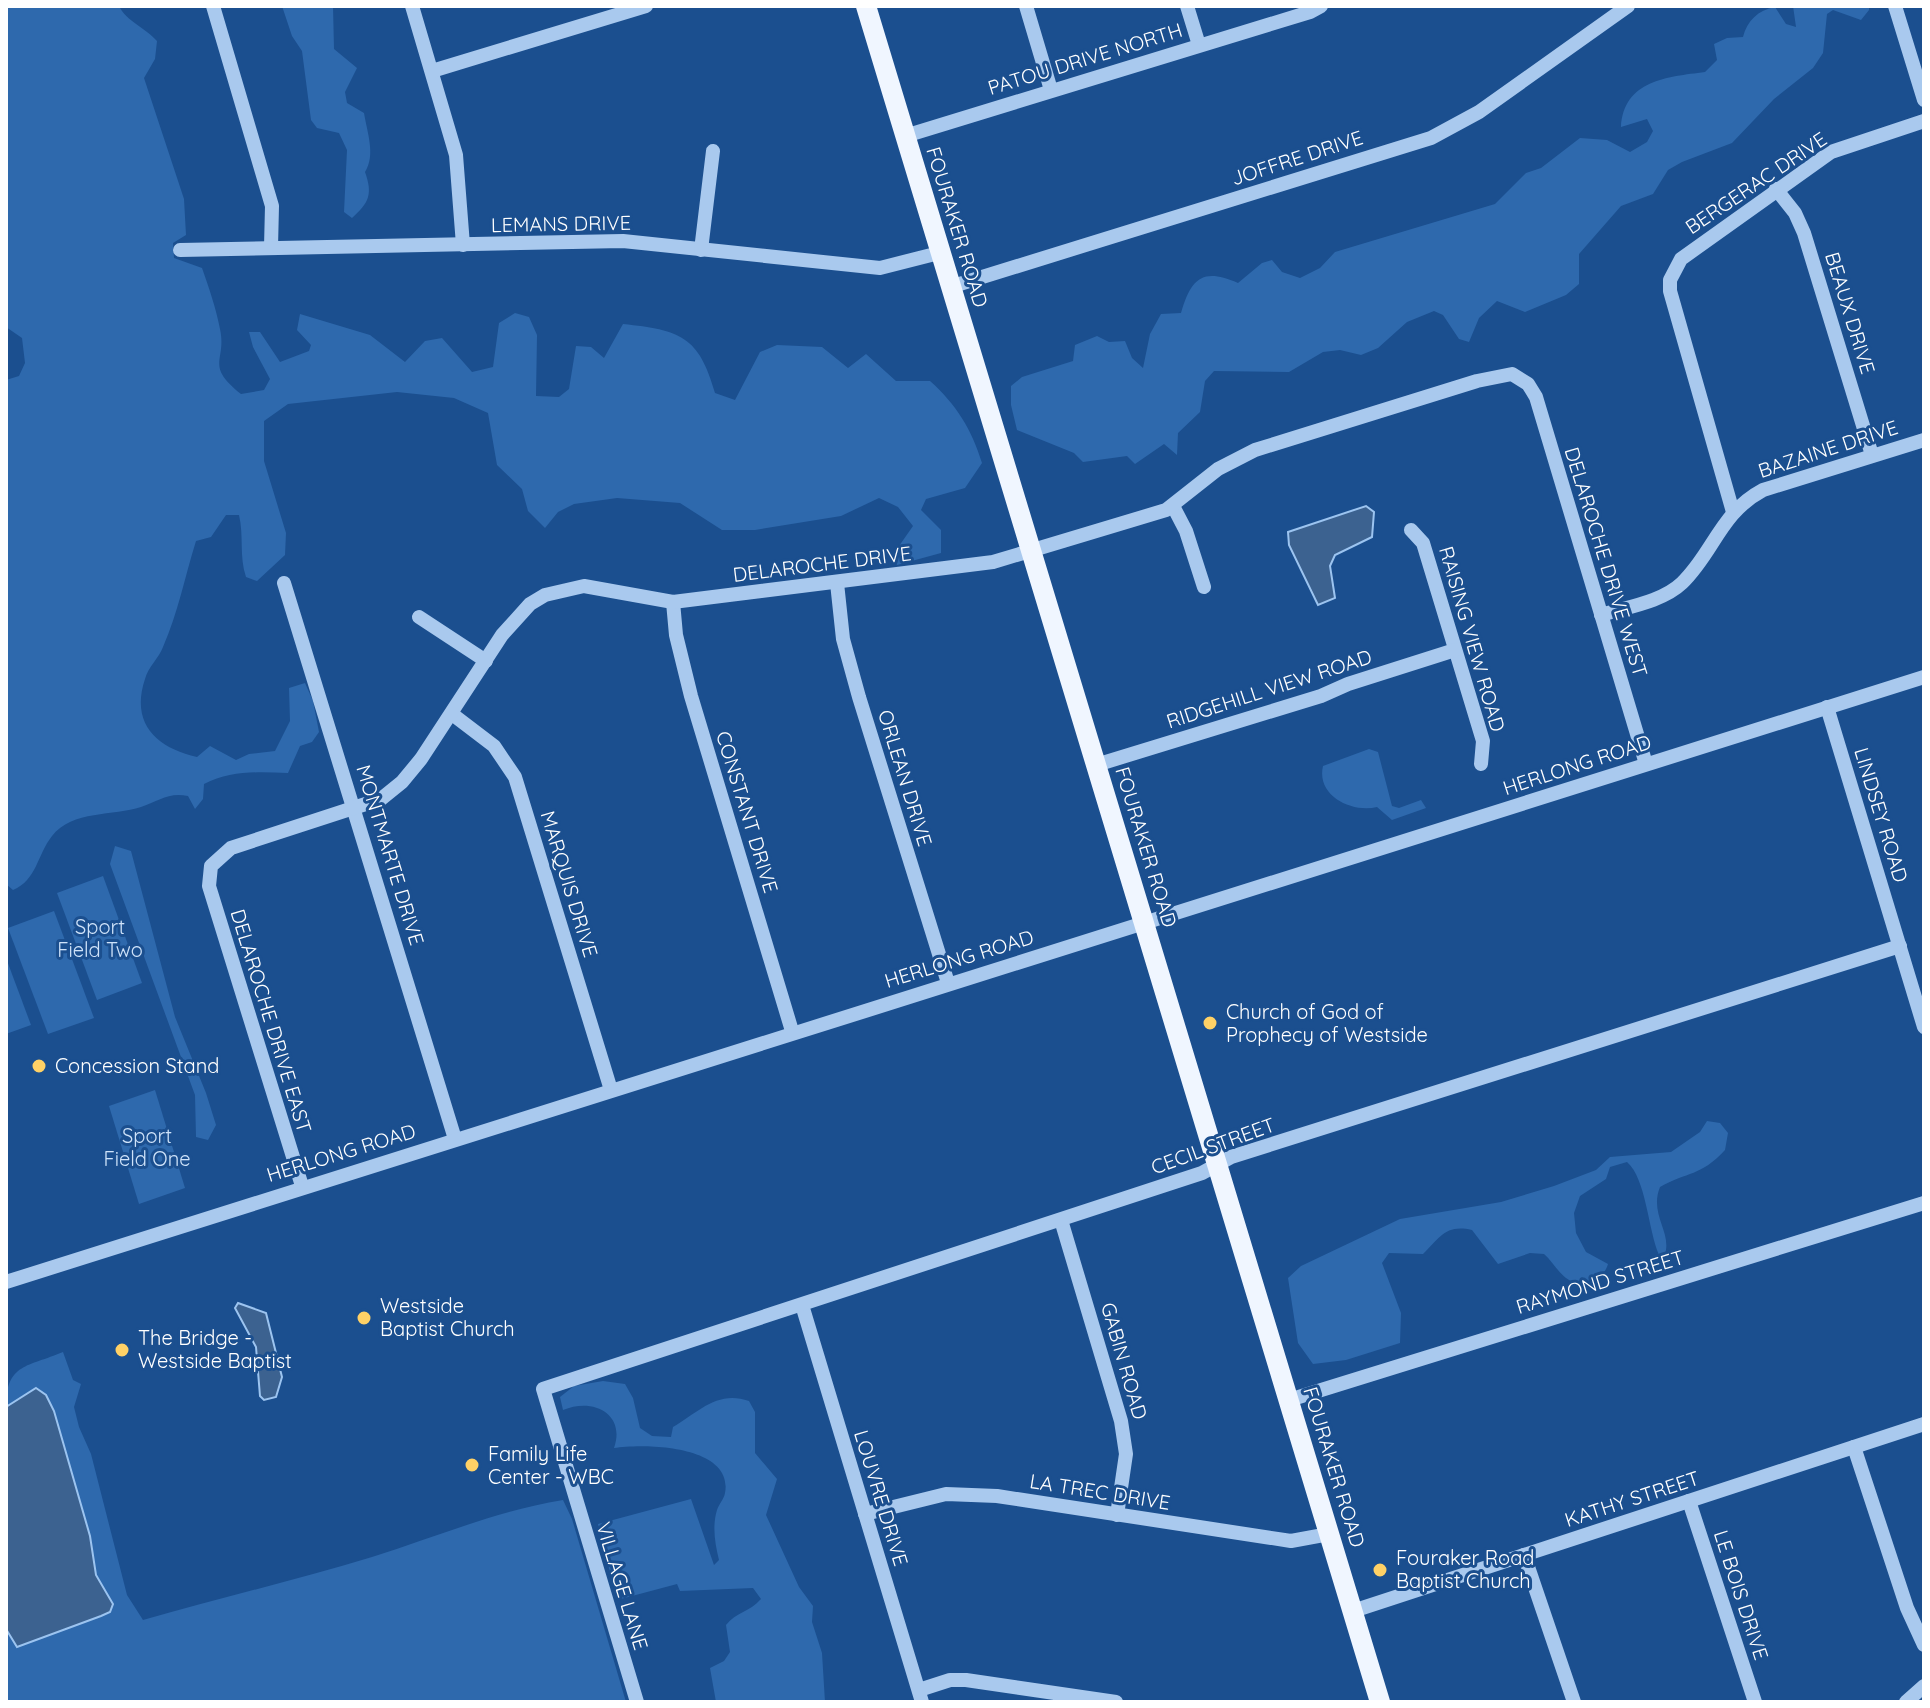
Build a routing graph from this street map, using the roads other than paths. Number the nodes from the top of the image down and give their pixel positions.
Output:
1 (213, 6) edge
2 (412, 6) edge
3 (646, 6) edge
4 (866, 6) edge
5 (1026, 6) edge
6 (1187, 6) edge
7 (1321, 6) edge
8 (1628, 6) edge
9 (1895, 6) edge
10 (1607, 12) edge
11 (1199, 45) junction
12 (432, 71) junction
13 (1051, 90) junction
14 (1924, 100) edge
15 (1924, 121) edge
16 (905, 136) junction
17 (713, 151) dead end
18 (1776, 189) junction
19 (463, 245) junction
20 (271, 247) junction
21 (180, 250) dead end
22 (701, 250) junction
23 (939, 253) junction
24 (950, 287) junction
25 (1518, 377) joint
26 (1924, 440) edge
27 (1872, 455) junction
28 (1173, 506) junction
29 (1733, 512) junction
30 (1411, 530) dead end
31 (1030, 550) junction
32 (284, 583) dead end
33 (837, 583) junction
34 (1204, 587) dead end
35 (673, 602) junction
36 (1601, 615) junction
37 (419, 617) dead end
38 (1455, 650) junction
39 (486, 661) junction
40 (1924, 677) edge
41 (1827, 707) junction
42 (452, 714) junction
43 (1481, 764) dead end
44 (1646, 764) junction
45 (1096, 765) junction
46 (355, 808) junction
47 (211, 866) joint
48 (1143, 923) junction
49 (1900, 946) junction
50 (948, 983) junction
51 (1924, 1027) edge
52 (792, 1031) junction
53 (611, 1090) junction
54 (455, 1139) junction
55 (1217, 1165) junction
56 (302, 1186) junction
57 (1924, 1203) edge
58 (1061, 1220) junction
59 (6, 1282) edge
60 (802, 1305) junction
61 (543, 1389) joint
62 (1289, 1400) junction
63 (1924, 1424) edge
64 (1854, 1447) junction
65 (1689, 1501) junction
66 (865, 1514) junction
67 (1117, 1515) junction
68 (1329, 1534) junction
69 (1524, 1555) junction
70 (1353, 1611) junction
71 (1924, 1645) edge
72 (1924, 1686) edge
73 (920, 1696) edge
74 (637, 1702) edge
75 (1116, 1702) edge
76 (1380, 1702) edge
77 (1574, 1702) edge
78 (1755, 1702) edge
79 (1906, 1702) edge

1 - 20 street
2 - 12 street
3 - 12 street
4 - 16 main road, FOURAKER ROAD
5 - 13 street
6 - 11 street
7 - 11 street, PATOU DRIVE NORTH
8 - 10 street, JOFFRE DRIVE
9 - 14 street
10 - 24 street, JOFFRE DRIVE
11 - 13 street, PATOU DRIVE NORTH
12 - 19 street
13 - 16 street, PATOU DRIVE NORTH
15 - 18 street, BERGERAC DRIVE
16 - 23 main road, FOURAKER ROAD
17 - 22 street
18 - 27 street, BEAUX DRIVE
18 - 29 street, BERGERAC DRIVE
19 - 20 street, LEMANS DRIVE
19 - 22 street, LEMANS DRIVE
20 - 21 street, LEMANS DRIVE
22 - 23 street, LEMANS DRIVE
23 - 24 main road, FOURAKER ROAD
24 - 31 main road, FOURAKER ROAD
25 - 28 street, DELAROCHE DRIVE
25 - 36 street, DELAROCHE DRIVE WEST
26 - 27 street, BAZAINE DRIVE
27 - 29 street, BAZAINE DRIVE
28 - 31 street, DELAROCHE DRIVE
28 - 34 street
29 - 36 street, BAZAINE DRIVE
30 - 38 street, RAISING VIEW ROAD
31 - 33 street, DELAROCHE DRIVE
31 - 45 main road, FOURAKER ROAD
32 - 46 street, MONTMARTE DRIVE
33 - 35 street, DELAROCHE DRIVE
33 - 50 street, ORLEAN DRIVE
35 - 39 street, DELAROCHE DRIVE
35 - 52 street, CONSTANT DRIVE
36 - 44 street, DELAROCHE DRIVE WEST
37 - 39 street
38 - 43 street, RAISING VIEW ROAD
38 - 45 street, RIDGEHILL VIEW ROAD
39 - 42 street, DELAROCHE DRIVE
40 - 41 street, HERLONG ROAD
41 - 44 street, HERLONG ROAD
41 - 49 street, LINDSEY ROAD
42 - 46 street, DELAROCHE DRIVE
42 - 53 street, MARQUIS DRIVE
44 - 48 street, HERLONG ROAD
45 - 48 main road, FOURAKER ROAD
46 - 47 street, DELAROCHE DRIVE
46 - 54 street, MONTMARTE DRIVE
47 - 56 street, DELAROCHE DRIVE EAST
48 - 50 street, HERLONG ROAD
48 - 55 main road, FOURAKER ROAD
49 - 51 street, LINDSEY ROAD
49 - 55 street, CECIL STREET
50 - 52 street, HERLONG ROAD
52 - 53 street, HERLONG ROAD
53 - 54 street, HERLONG ROAD
54 - 56 street, HERLONG ROAD
55 - 58 street, CECIL STREET
55 - 62 main road, FOURAKER ROAD
56 - 59 street, HERLONG ROAD
57 - 62 street, RAYMOND STREET
58 - 60 street, CECIL STREET
58 - 67 street, GABIN ROAD
60 - 61 street, CECIL STREET
60 - 66 street, LOUVRE DRIVE
61 - 74 street, VILLAGE LANE
62 - 68 main road, FOURAKER ROAD
63 - 64 street, KATHY STREET
64 - 65 street, KATHY STREET
64 - 71 street
65 - 69 street, KATHY STREET
65 - 78 street, LE BOIS DRIVE
66 - 67 street, LA TREC DRIVE
66 - 73 street, LOUVRE DRIVE
67 - 68 street, LA TREC DRIVE
68 - 70 main road, FOURAKER ROAD
69 - 70 street, KATHY STREET
69 - 77 street
70 - 76 main road, FOURAKER ROAD
72 - 79 street
73 - 75 street

